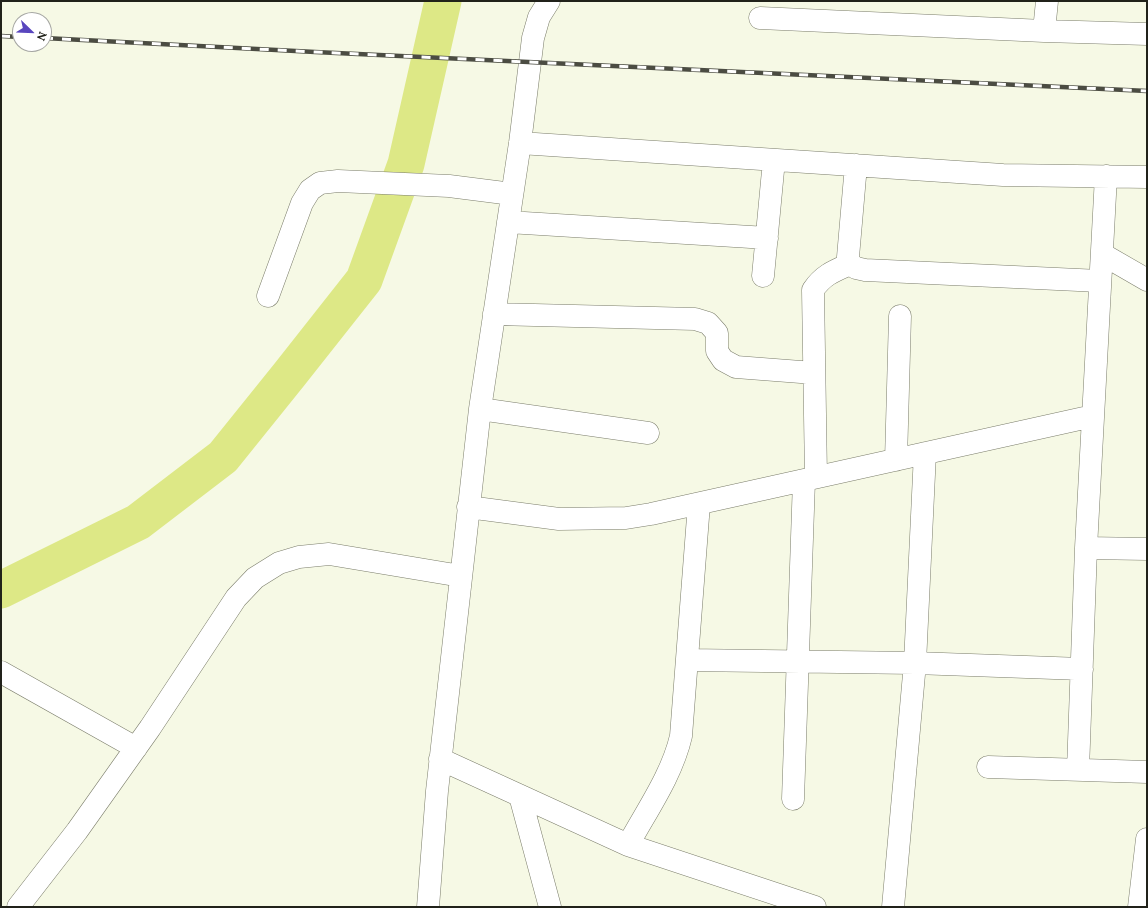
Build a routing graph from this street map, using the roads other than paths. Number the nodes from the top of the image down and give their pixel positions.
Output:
1 (1047, 1) edge
2 (541, 6) edge
3 (760, 18) dead end
4 (1044, 31) junction
5 (1147, 34) edge
6 (520, 143) junction
7 (774, 160) junction
8 (856, 165) junction
9 (1106, 176) junction
10 (1147, 177) edge
11 (512, 194) junction
12 (508, 222) junction
13 (767, 238) junction
14 (1102, 254) junction
15 (850, 264) junction
16 (764, 276) dead end
17 (1147, 280) edge
18 (1100, 281) junction
19 (268, 296) dead end
20 (494, 314) junction
21 (900, 316) dead end
22 (814, 373) junction
23 (480, 409) junction
24 (1093, 416) junction
25 (648, 433) dead end
26 (925, 453) junction
27 (896, 460) junction
28 (810, 478) junction
29 (699, 504) junction
30 (468, 507) junction
31 (1086, 548) junction
32 (1147, 549) edge
33 (461, 576) junction
34 (686, 660) junction
35 (798, 662) junction
36 (915, 663) junction
37 (1082, 669) junction
38 (1, 672) edge
39 (136, 748) junction
40 (440, 759) junction
41 (988, 767) dead end
42 (1078, 770) junction
43 (1147, 772) edge
44 (520, 796) junction
45 (793, 799) dead end
46 (1147, 839) edge
47 (628, 845) junction
48 (18, 907) edge
49 (428, 907) edge
50 (550, 907) edge
51 (815, 907) edge
52 (893, 907) edge
53 (1139, 907) edge

1 - 4 street
2 - 6 street
3 - 4 street
4 - 5 street
6 - 7 street
6 - 11 street
7 - 8 street
7 - 13 street
8 - 9 street
8 - 15 street
9 - 10 street
9 - 14 street
11 - 12 street
11 - 19 street
12 - 13 street
12 - 20 street
13 - 16 street
14 - 17 street
14 - 18 street
15 - 18 street
15 - 22 street
18 - 24 street
20 - 22 street
20 - 23 street
21 - 27 street
22 - 28 street
23 - 25 street
23 - 30 street
24 - 26 street
24 - 31 street
26 - 27 street
26 - 36 street
27 - 28 street
28 - 29 street
28 - 35 street
29 - 30 street
29 - 34 street
30 - 33 street
31 - 32 street
31 - 37 street
33 - 39 street
33 - 40 street
34 - 35 street
34 - 47 street
35 - 36 street
35 - 45 street
36 - 37 street
36 - 52 street
37 - 42 street
38 - 39 street
39 - 48 street
40 - 44 street
40 - 49 street
41 - 42 street
42 - 43 street
44 - 47 street
44 - 50 street
46 - 53 street
47 - 51 street

